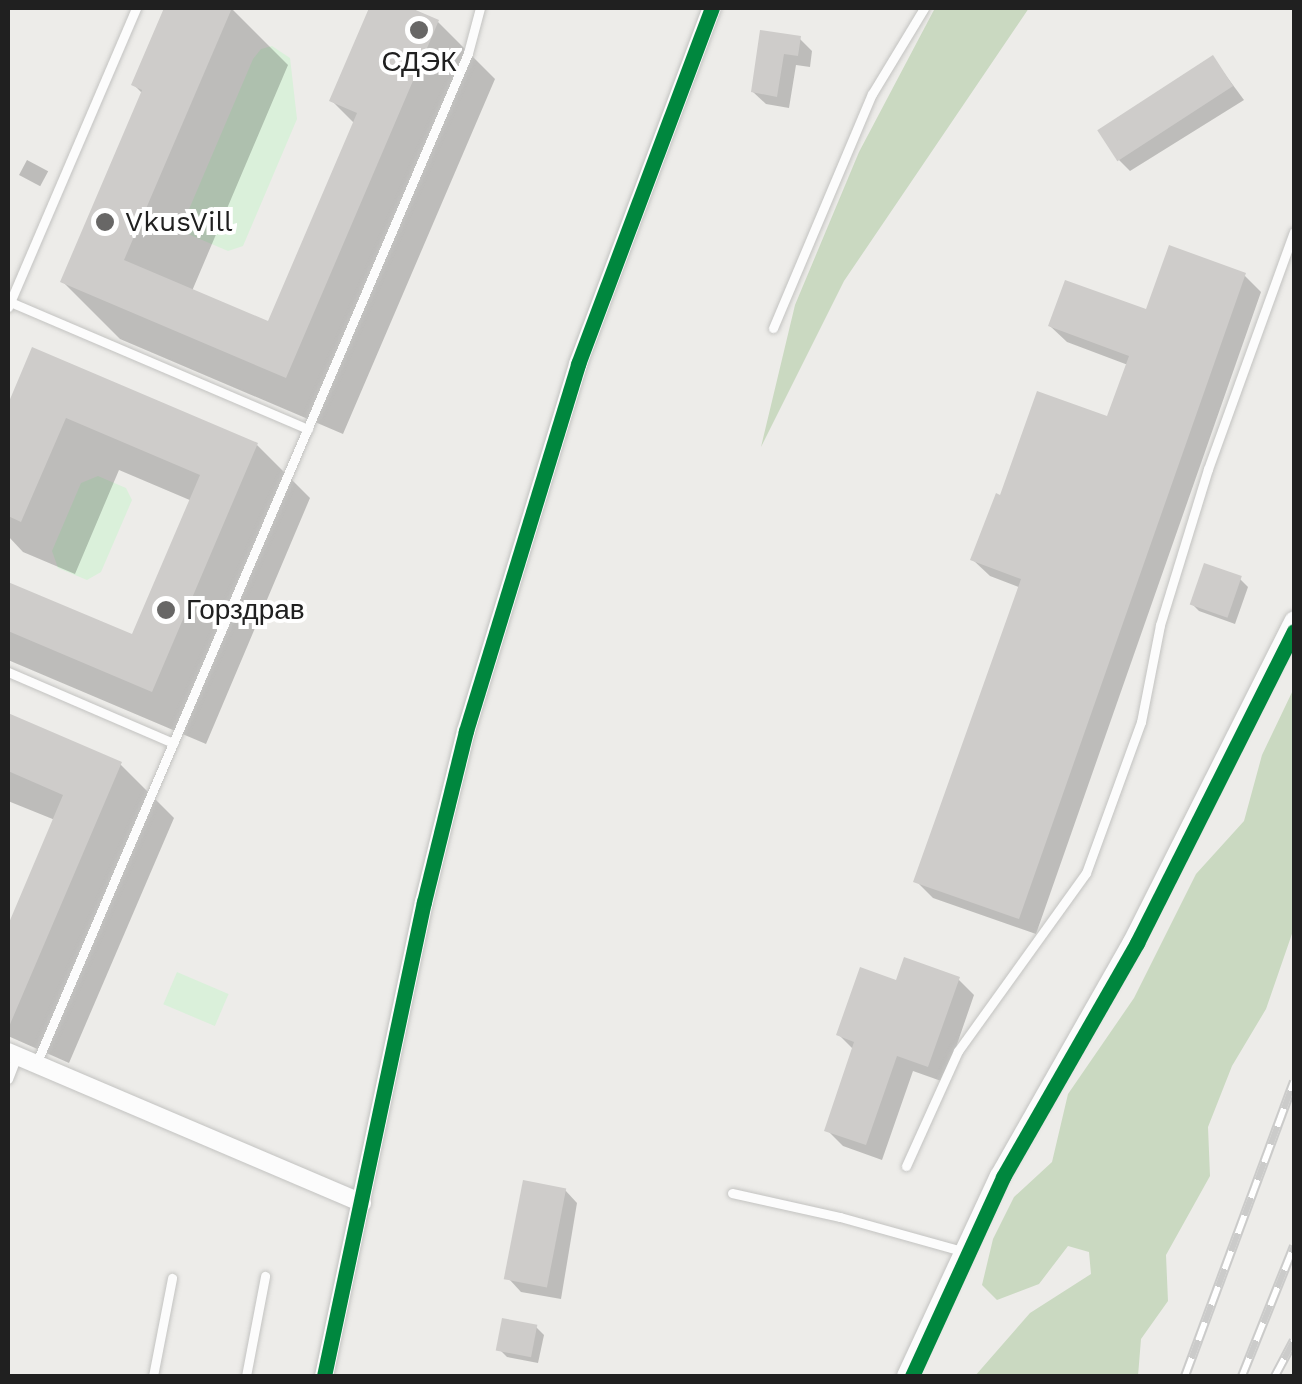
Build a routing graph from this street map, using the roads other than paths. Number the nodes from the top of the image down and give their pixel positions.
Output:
1 (136, 8) edge
2 (480, 8) edge
3 (712, 8) edge
4 (924, 8) edge
5 (1294, 232) edge
6 (9, 305) edge
7 (772, 328) dead end
8 (308, 429) junction
9 (1294, 620) edge
10 (8, 672) edge
11 (173, 743) junction
12 (12, 1054) edge
13 (36, 1064) junction
14 (8, 1079) edge
15 (906, 1166) dead end
16 (732, 1193) dead end
17 (362, 1203) junction
18 (962, 1251) junction
19 (265, 1276) dead end
20 (172, 1278) dead end
21 (153, 1376) edge
22 (246, 1376) edge
23 (324, 1376) edge
24 (906, 1376) edge

1 - 6 lane
2 - 8 lane
3 - 17 street
4 - 7 lane
5 - 15 lane
6 - 8 lane
8 - 11 lane
9 - 18 street
10 - 11 lane
11 - 13 lane
12 - 13 street
12 - 14 lane
13 - 17 street
16 - 18 lane
17 - 23 street
18 - 24 street
19 - 22 lane
20 - 21 lane

